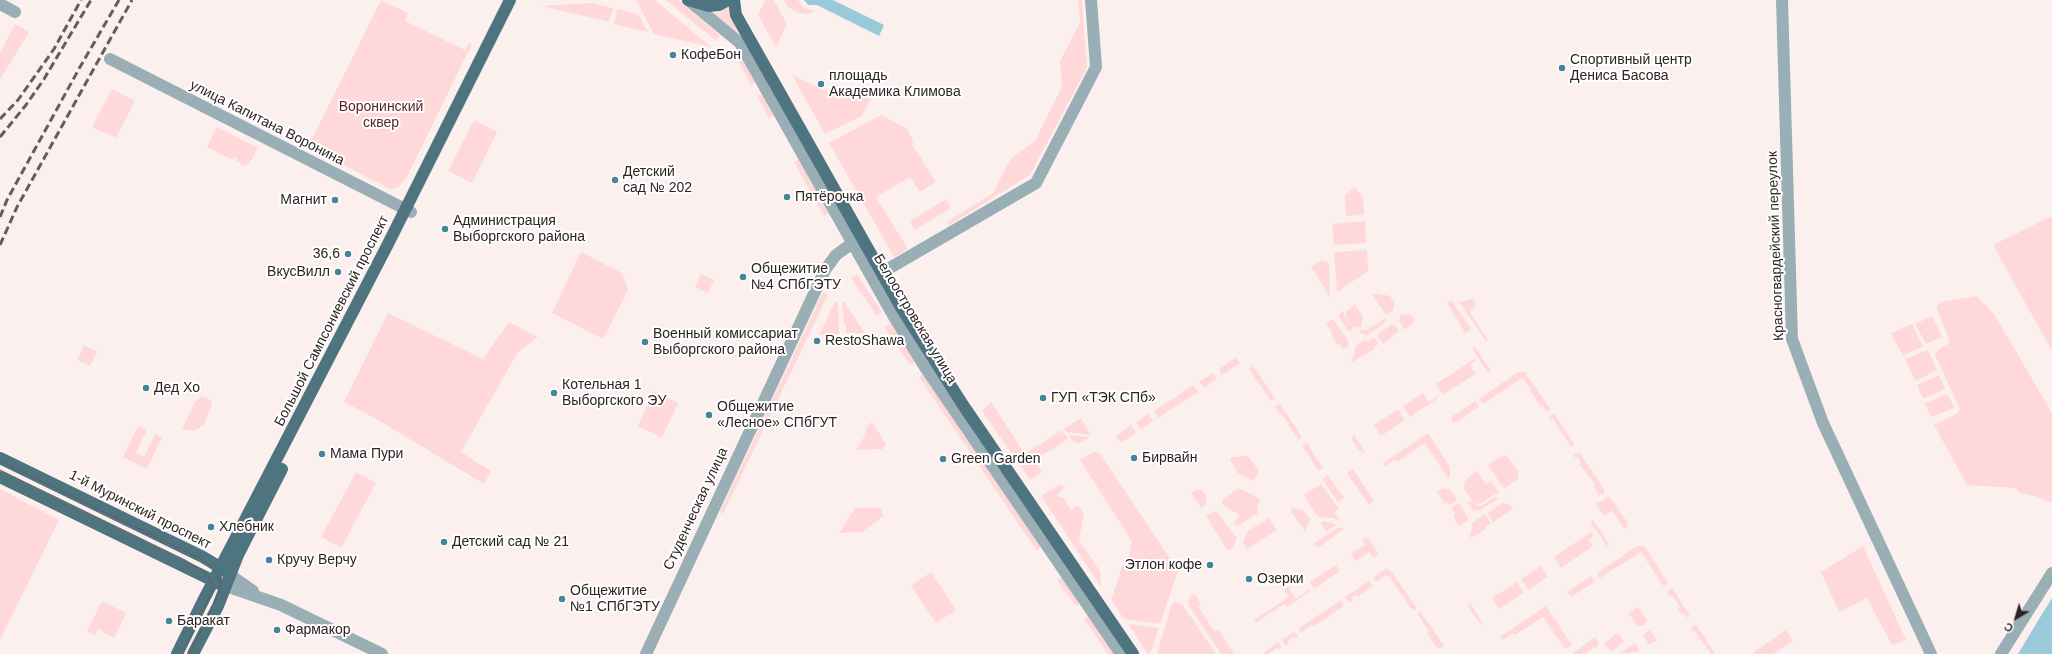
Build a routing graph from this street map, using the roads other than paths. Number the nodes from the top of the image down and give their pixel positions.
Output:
1 (510, 0) edge
2 (518, 0) edge
3 (688, 0) edge
4 (728, 0) edge
5 (734, 0) edge
6 (1091, 0) edge
7 (1782, 0) edge
8 (0, 4) edge
9 (15, 12) dead end
10 (110, 59) dead end
11 (408, 211) junction
12 (856, 240) junction
13 (881, 273) junction
14 (0, 458) edge
15 (0, 477) edge
16 (220, 567) junction
17 (2052, 573) edge
18 (228, 580) junction
19 (213, 582) junction
20 (177, 654) edge
21 (193, 654) edge
22 (382, 654) edge
23 (646, 654) edge
24 (1121, 654) edge
25 (1133, 654) edge
26 (1931, 654) edge
27 (2002, 654) edge

1 - 11 main road, Большой Сампсониевский проспект
2 - 11 main road, Большой Сампсониевский проспект
3 - 4 main road
3 - 12 street, Белоостровская улица
5 - 12 main road, Белоостровская улица
6 - 13 street
7 - 26 street, Красногвардейский переулок
8 - 9 street
10 - 11 street, улица Капитана Воронина
11 - 16 main road, Большой Сампсониевский проспект
11 - 18 main road, Большой Сампсониевский проспект
12 - 13 main road, Белоостровская улица
12 - 23 street, Студенческая улица
12 - 24 street, Белоостровская улица
13 - 25 main road, Белоостровская улица
14 - 16 main road, 1-й Муринский проспект
15 - 19 main road, 1-й Муринский проспект
16 - 18 main road, 1-й Муринский проспект
16 - 19 main road, Большой Сампсониевский проспект
17 - 27 street
18 - 19 main road, 1-й Муринский проспект
18 - 21 main road, Большой Сампсониевский проспект
18 - 22 street, 1-й Муринский проспект
19 - 20 main road, Большой Сампсониевский проспект

